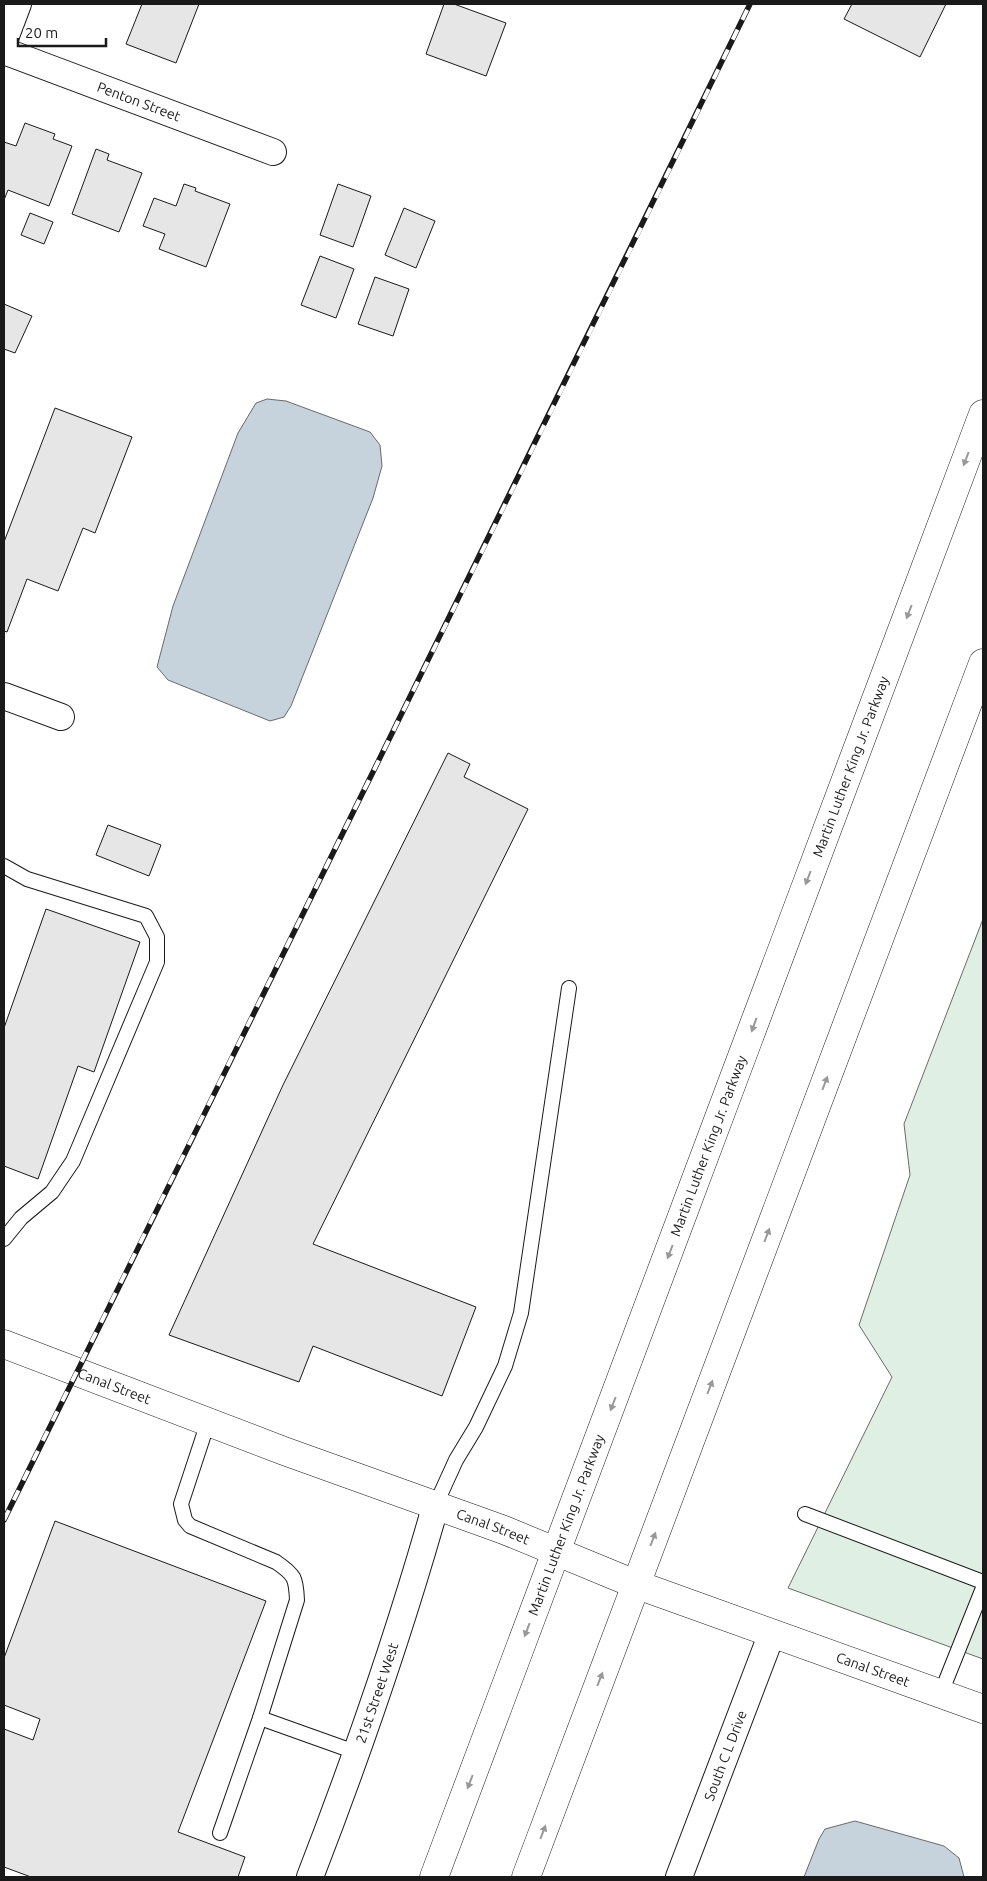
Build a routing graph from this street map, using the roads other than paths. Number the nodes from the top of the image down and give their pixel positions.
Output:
1 (18, 4) edge
2 (4, 41) edge
3 (4, 51) edge
4 (273, 152) dead end
5 (983, 414) edge
6 (983, 662) edge
7 (4, 696) edge
8 (61, 717) dead end
9 (4, 866) edge
10 (569, 988) dead end
11 (4, 1239) edge
12 (4, 1344) edge
13 (208, 1422) junction
14 (436, 1504) junction
15 (805, 1514) dead end
16 (556, 1551) junction
17 (983, 1582) edge
18 (635, 1584) junction
19 (983, 1588) edge
20 (772, 1633) junction
21 (941, 1693) junction
22 (983, 1709) edge
23 (260, 1718) junction
24 (358, 1754) junction
25 (220, 1833) dead end
26 (310, 1877) edge
27 (434, 1877) edge
28 (526, 1877) edge
29 (679, 1877) edge

1 - 2 street
3 - 4 street, Penton Street
5 -> 16 main road, Martin Luther King Jr. Parkway
18 -> 6 main road
7 - 8 street
9 - 11 lane
10 - 14 lane
12 - 13 main road, Canal Street
13 - 14 main road, Canal Street
13 - 23 lane
14 - 16 main road, Canal Street
14 - 24 street, 21st Street West
15 - 17 lane
16 - 18 main road, Canal Street
16 -> 27 main road, Martin Luther King Jr. Parkway
18 - 20 main road, Canal Street
28 -> 18 main road
19 - 21 lane
20 - 21 main road, Canal Street
20 - 29 street, South C L Drive
21 - 22 main road, Canal Street
23 - 24 lane
23 - 25 lane
24 - 26 street, 21st Street West

